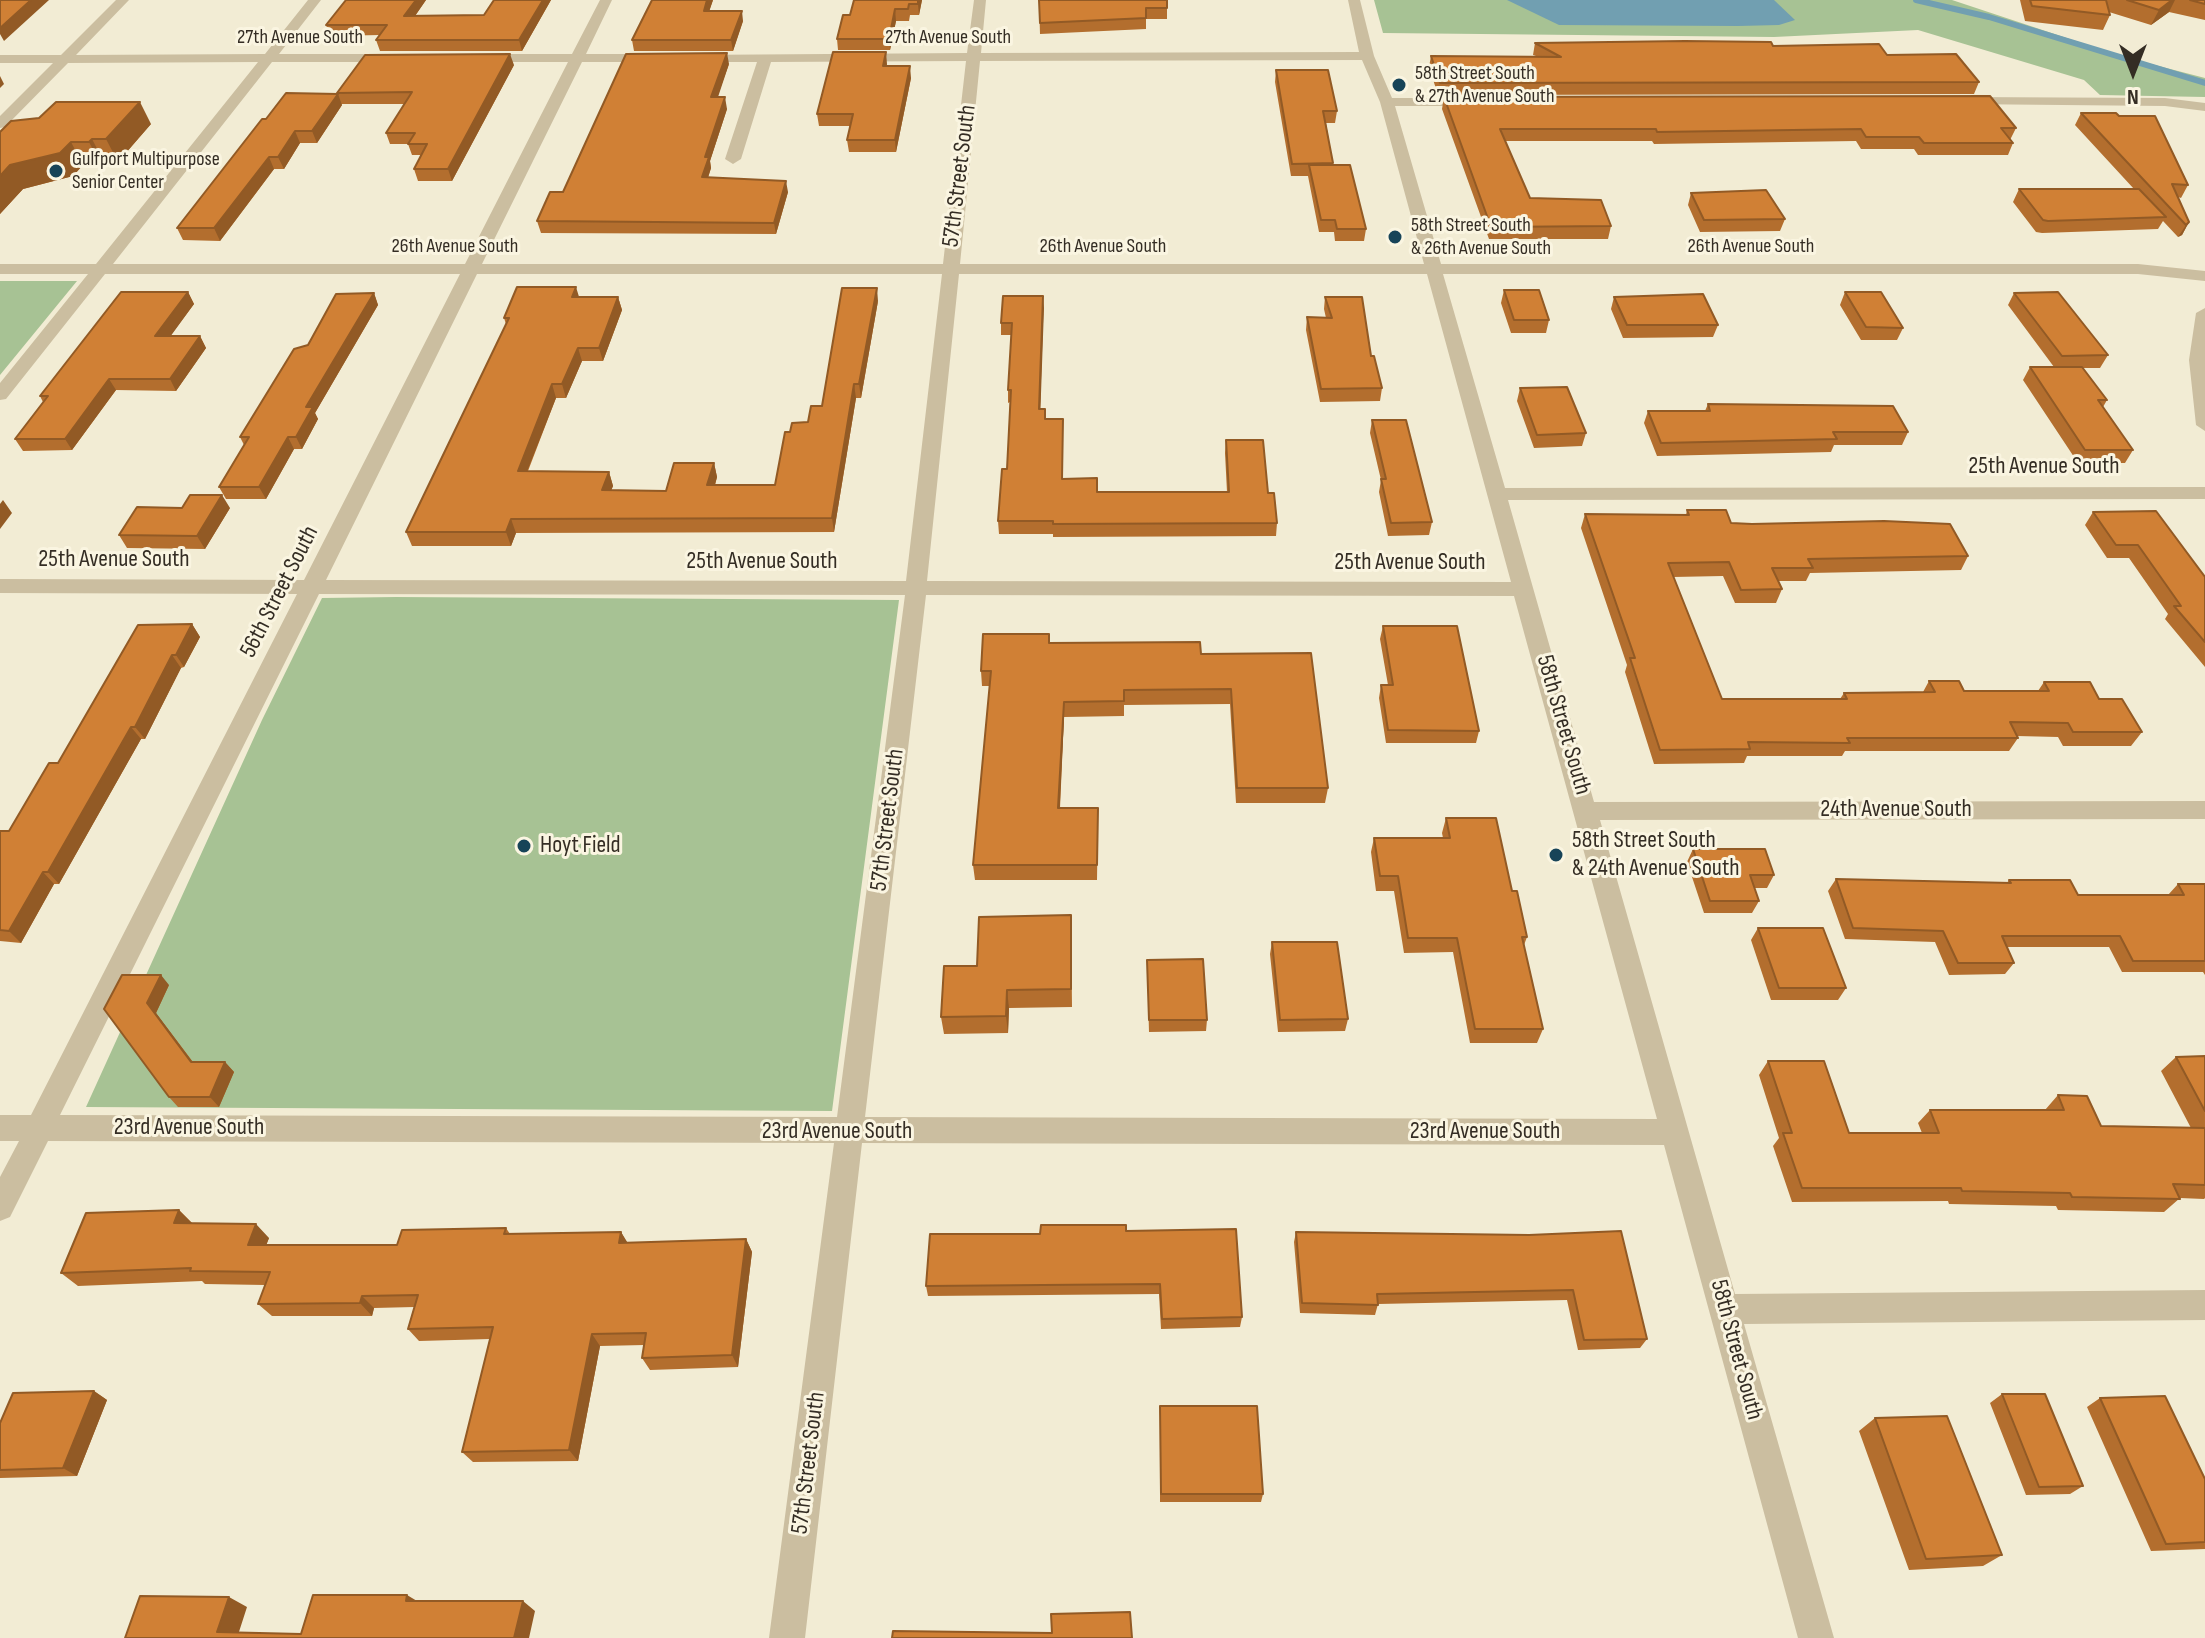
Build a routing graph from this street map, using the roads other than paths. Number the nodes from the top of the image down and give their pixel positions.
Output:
1 (123, 0) edge
2 (315, 0) edge
3 (606, 0) edge
4 (980, 0) edge
5 (1354, 0) edge
6 (1367, 56) junction
7 (270, 58) junction
8 (406, 58) edge
9 (469, 58) edge
10 (577, 58) junction
11 (974, 58) junction
12 (0, 59) edge
13 (64, 59) junction
14 (765, 59) junction
15 (1940, 101) edge
16 (1387, 102) junction
17 (1498, 102) edge
18 (2205, 107) edge
19 (0, 124) edge
20 (733, 159) dead end
21 (0, 269) edge
22 (99, 269) junction
23 (472, 269) junction
24 (949, 269) junction
25 (1435, 270) junction
26 (2205, 276) edge
27 (2205, 313) edge
28 (0, 395) edge
29 (2205, 425) edge
30 (2205, 493) edge
31 (1498, 494) junction
32 (313, 584) junction
33 (0, 586) edge
34 (916, 589) junction
35 (1524, 589) junction
36 (2205, 810) edge
37 (1587, 811) junction
38 (0, 1128) edge
39 (40, 1128) junction
40 (850, 1132) junction
41 (1674, 1132) junction
42 (0, 1207) edge
43 (2205, 1305) edge
44 (1725, 1309) junction
45 (787, 1638) edge
46 (1816, 1638) edge

1 - 13 street
2 - 7 street
3 - 10 street, 56th Street South
4 - 11 street, 57th Street South
5 - 6 street, 58th Street South
6 - 11 street, 27th Avenue South
6 - 16 street, 58th Street South
7 - 8 street, 27th Avenue South
7 - 13 street, 27th Avenue South
7 - 22 street
9 - 10 street, 27th Avenue South
10 - 14 street, 27th Avenue South
10 - 23 street, 56th Street South
11 - 14 street, 27th Avenue South
11 - 24 street, 57th Street South
12 - 13 street, 27th Avenue South
13 - 19 street
14 - 20 street
15 - 18 street
16 - 17 street
16 - 25 street, 58th Street South
21 - 22 street, 26th Avenue South
22 - 23 street, 26th Avenue South
22 - 28 street
23 - 24 street, 26th Avenue South
23 - 32 street, 56th Street South
24 - 25 street, 26th Avenue South
24 - 34 street, 57th Street South
25 - 26 street, 26th Avenue South
25 - 31 street, 58th Street South
27 - 29 street
30 - 31 street, 25th Avenue South
31 - 35 street, 58th Street South
32 - 33 street, 25th Avenue South
32 - 34 street, 25th Avenue South
32 - 39 street, 56th Street South
34 - 35 street, 25th Avenue South
34 - 40 street, 57th Street South
35 - 37 street, 58th Street South
36 - 37 street, 24th Avenue South
37 - 41 street, 58th Street South
38 - 39 street, 23rd Avenue South
39 - 40 street, 23rd Avenue South
39 - 42 street, 56th Street South
40 - 41 street, 23rd Avenue South
40 - 45 street, 57th Street South
41 - 44 street, 58th Street South
43 - 44 street
44 - 46 street, 58th Street South

